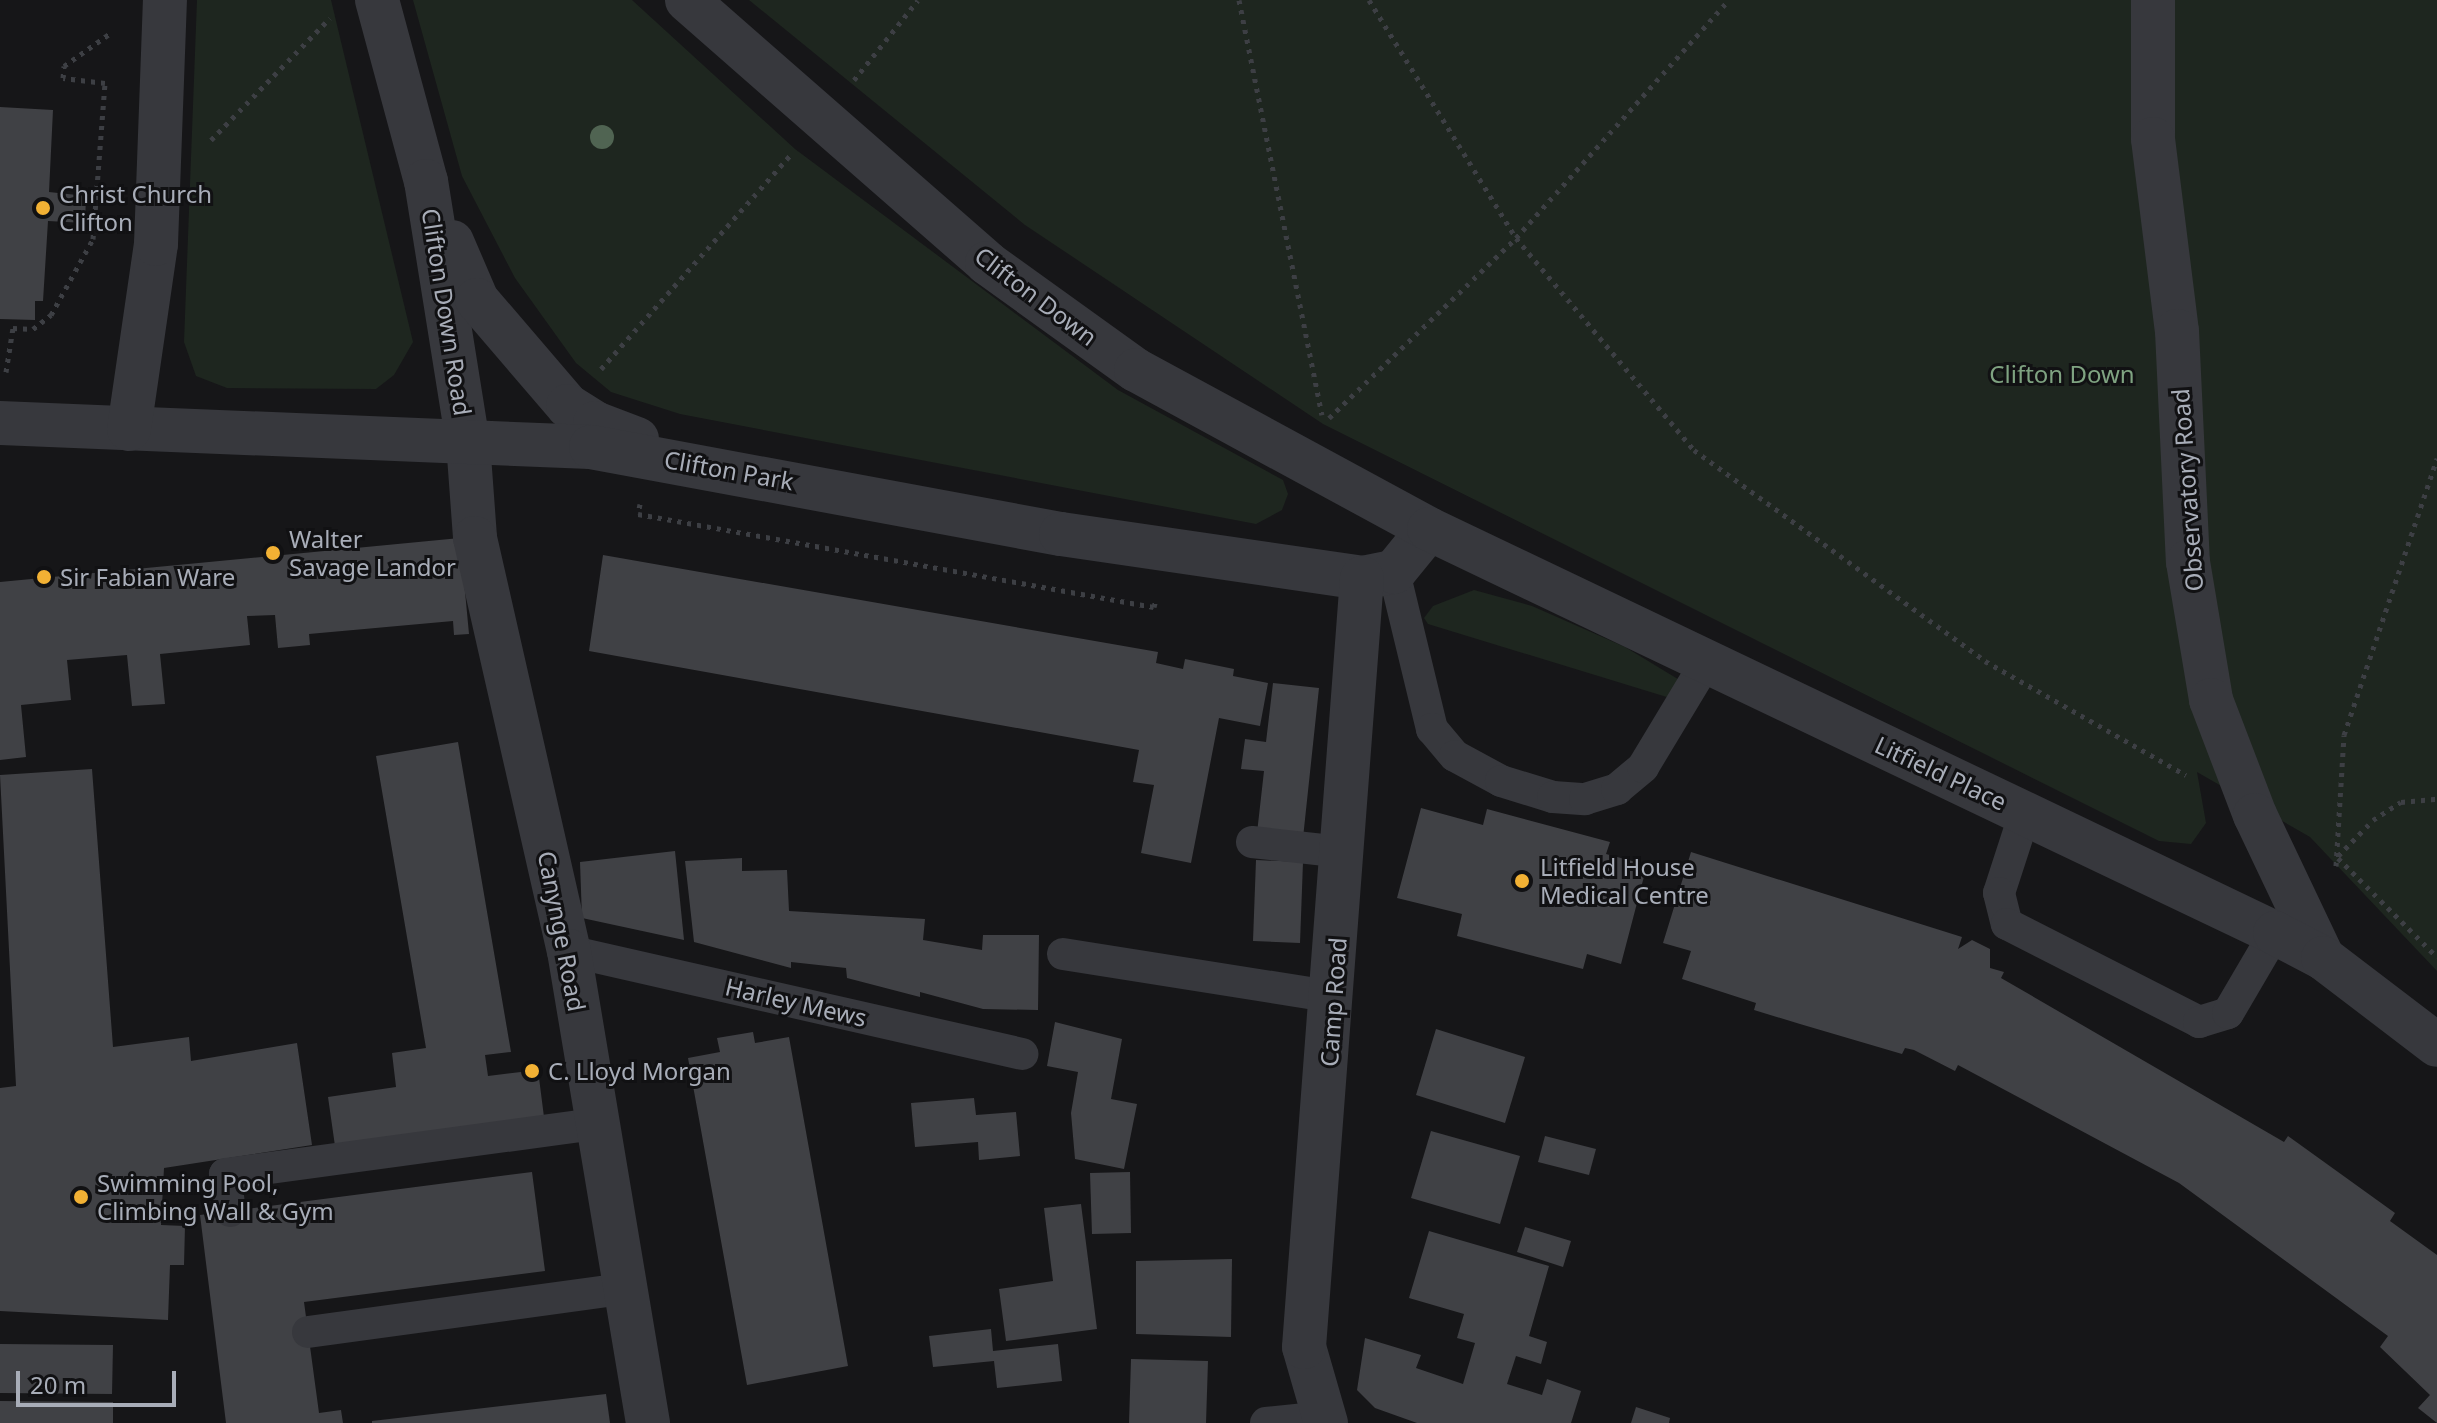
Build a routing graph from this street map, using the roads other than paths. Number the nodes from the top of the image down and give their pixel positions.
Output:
1 (165, 0) edge
2 (687, 0) edge
3 (2153, 0) edge
4 (357, 6) edge
5 (426, 181) junction
6 (0, 423) edge
7 (129, 429) junction
8 (468, 442) junction
9 (707, 464) junction
10 (1429, 529) junction
11 (1378, 575) junction
12 (1707, 661) junction
13 (2025, 813) junction
14 (1252, 842) dead end
15 (1343, 852) junction
16 (2275, 933) junction
17 (569, 951) junction
18 (1063, 954) dead end
19 (2323, 958) junction
20 (1334, 997) junction
21 (2437, 1045) edge
22 (1022, 1054) dead end
23 (594, 1124) junction
24 (230, 1211) dead end
25 (622, 1289) junction
26 (308, 1332) dead end
27 (1325, 1420) edge
28 (648, 1423) edge
29 (1266, 1423) edge

1 - 7 street
2 - 10 street, Clifton Down
3 - 19 street, Observatory Road
4 - 5 street, Clifton Down Road
5 - 8 street, Clifton Down Road
5 - 9 street, Clifton Down Road
6 - 7 street, Clifton Park
7 - 8 street, Clifton Park
8 - 9 street, Clifton Park
8 - 17 street, Canynge Road
9 - 11 street, Clifton Park
10 - 11 street
10 - 12 street, Litfield Place
11 - 12 lane
11 - 15 street, Camp Road
12 - 13 street, Litfield Place
13 - 16 street, Litfield Place
13 - 16 lane
14 - 15 lane
15 - 20 street, Camp Road
16 - 19 street, Litfield Place
17 - 22 lane, Harley Mews
17 - 23 street, Canynge Road
18 - 20 lane
19 - 21 street, Litfield Place
20 - 27 street, Camp Road
23 - 24 lane
23 - 25 street, Canynge Road
25 - 26 lane
25 - 28 street, Canynge Road
27 - 29 lane

